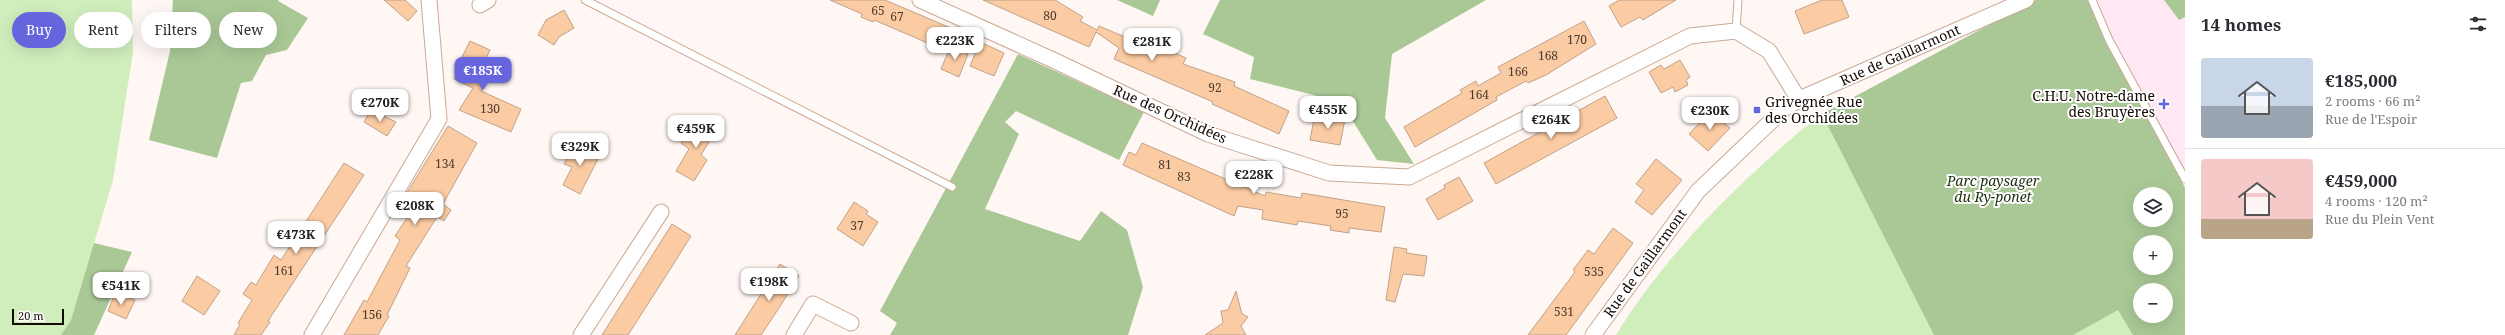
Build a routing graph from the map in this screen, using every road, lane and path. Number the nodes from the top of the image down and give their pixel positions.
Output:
1 (429, 0) edge
2 (585, 0) edge
3 (920, 0) edge
4 (1738, 0) edge
5 (2026, 0) edge
6 (2092, 0) edge
7 (1736, 31) junction
8 (1799, 100) junction
9 (2185, 179) edge
10 (952, 186) dead end
11 (661, 212) dead end
12 (851, 323) dead end
13 (312, 335) edge
14 (582, 335) edge
15 (794, 335) edge
16 (1593, 335) edge

1 - 13 street
2 - 10 lane
3 - 7 street, Rue des Orchidées
4 - 7 lane
5 - 8 street, Rue de Gaillarmont
6 - 9 lane
7 - 8 street
8 - 16 street, Rue de Gaillarmont
11 - 14 street
12 - 15 street

